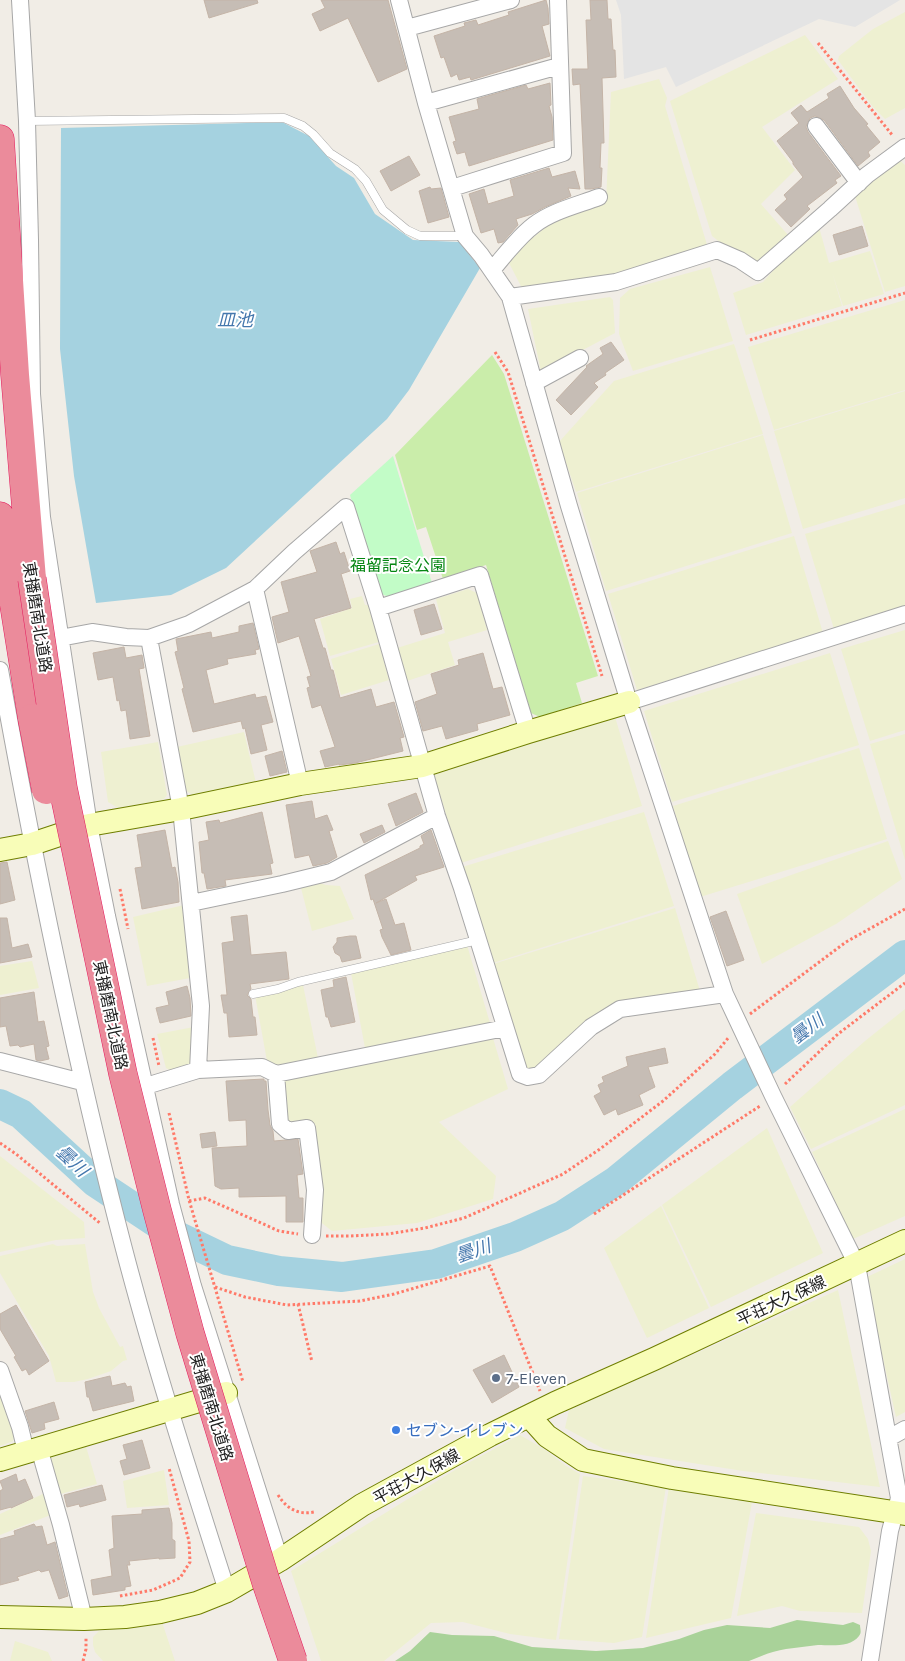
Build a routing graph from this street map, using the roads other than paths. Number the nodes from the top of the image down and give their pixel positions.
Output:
1 (20, 0) edge
2 (399, 0) edge
3 (511, 0) edge
4 (558, 0) edge
5 (407, 28) junction
6 (560, 66) junction
7 (426, 103) junction
8 (27, 121) junction
9 (816, 126) dead end
10 (0, 139) edge
11 (904, 149) edge
12 (859, 182) junction
13 (452, 188) junction
14 (599, 197) dead end
15 (465, 236) junction
16 (492, 270) junction
17 (510, 297) junction
18 (0, 353) edge
19 (580, 358) dead end
20 (534, 383) junction
21 (0, 516) edge
22 (32, 579) junction
23 (0, 580) edge
24 (255, 588) junction
25 (378, 608) junction
26 (905, 614) edge
27 (60, 638) junction
28 (149, 638) junction
29 (0, 670) edge
30 (620, 705) junction
31 (32, 718) junction
32 (528, 732) junction
33 (422, 766) junction
34 (300, 784) junction
35 (181, 809) junction
36 (437, 816) junction
37 (88, 825) junction
38 (32, 844) junction
39 (0, 850) edge
40 (191, 903) junction
41 (478, 940) junction
42 (253, 994) dead end
43 (725, 994) junction
44 (505, 1028) junction
45 (0, 1061) edge
46 (198, 1070) junction
47 (276, 1074) junction
48 (82, 1082) junction
49 (146, 1086) junction
50 (312, 1235) road end
51 (905, 1241) edge
52 (857, 1265) junction
53 (0, 1370) edge
54 (235, 1388) junction
55 (169, 1410) junction
56 (529, 1416) junction
57 (905, 1429) edge
58 (889, 1438) junction
59 (33, 1450) junction
60 (0, 1460) edge
61 (900, 1513) edge
62 (280, 1560) junction
63 (227, 1591) junction
64 (0, 1617) edge
65 (84, 1619) junction
66 (276, 1661) edge
67 (293, 1661) edge
68 (870, 1661) edge

1 - 8 street
2 - 5 street
3 - 5 street
4 - 6 street
5 - 7 street
6 - 7 street
6 - 13 street
7 - 13 street
8 - 15 lane
8 - 27 street
9 - 12 street
10 - 22 highway
11 - 12 street
12 - 17 street
13 - 15 street
14 - 16 street
15 - 16 street
16 - 17 street
17 - 20 street
18 - 22 highway, 東播磨南北道路
19 - 20 street
20 - 30 street
21 - 31 highway, 東播磨南北道路
22 - 67 highway, 東播磨南北道路, bridge
23 - 31 highway
24 - 25 street
24 - 28 street
24 - 34 street
25 - 32 street
25 - 33 street
26 - 30 street
27 - 28 street
27 - 37 street
28 - 35 street
29 - 38 street
30 - 32 street
30 - 43 street
31 - 66 highway, 東播磨南北道路, bridge
32 - 33 street
33 - 34 street
33 - 36 street
34 - 35 street
35 - 37 street
35 - 40 street
36 - 40 street
36 - 41 street
37 - 38 street
37 - 49 street
38 - 39 street
38 - 48 street
40 - 46 street
41 - 42 lane
41 - 44 street
43 - 44 street
43 - 52 street
44 - 47 street
45 - 48 street
46 - 47 street
46 - 49 street
47 - 50 street
48 - 55 street
49 - 54 street
51 - 52 street, 平荘大久保線
52 - 56 street, 平荘大久保線
52 - 58 street
53 - 59 street
54 - 55 street
54 - 62 street
55 - 59 street
55 - 63 street
56 - 61 street
56 - 62 street, 平荘大久保線
57 - 58 street
58 - 61 street
59 - 60 street
59 - 65 street
61 - 68 street
62 - 63 street, 平荘大久保線
63 - 65 street, 平荘大久保線
64 - 65 street, 平荘大久保線

